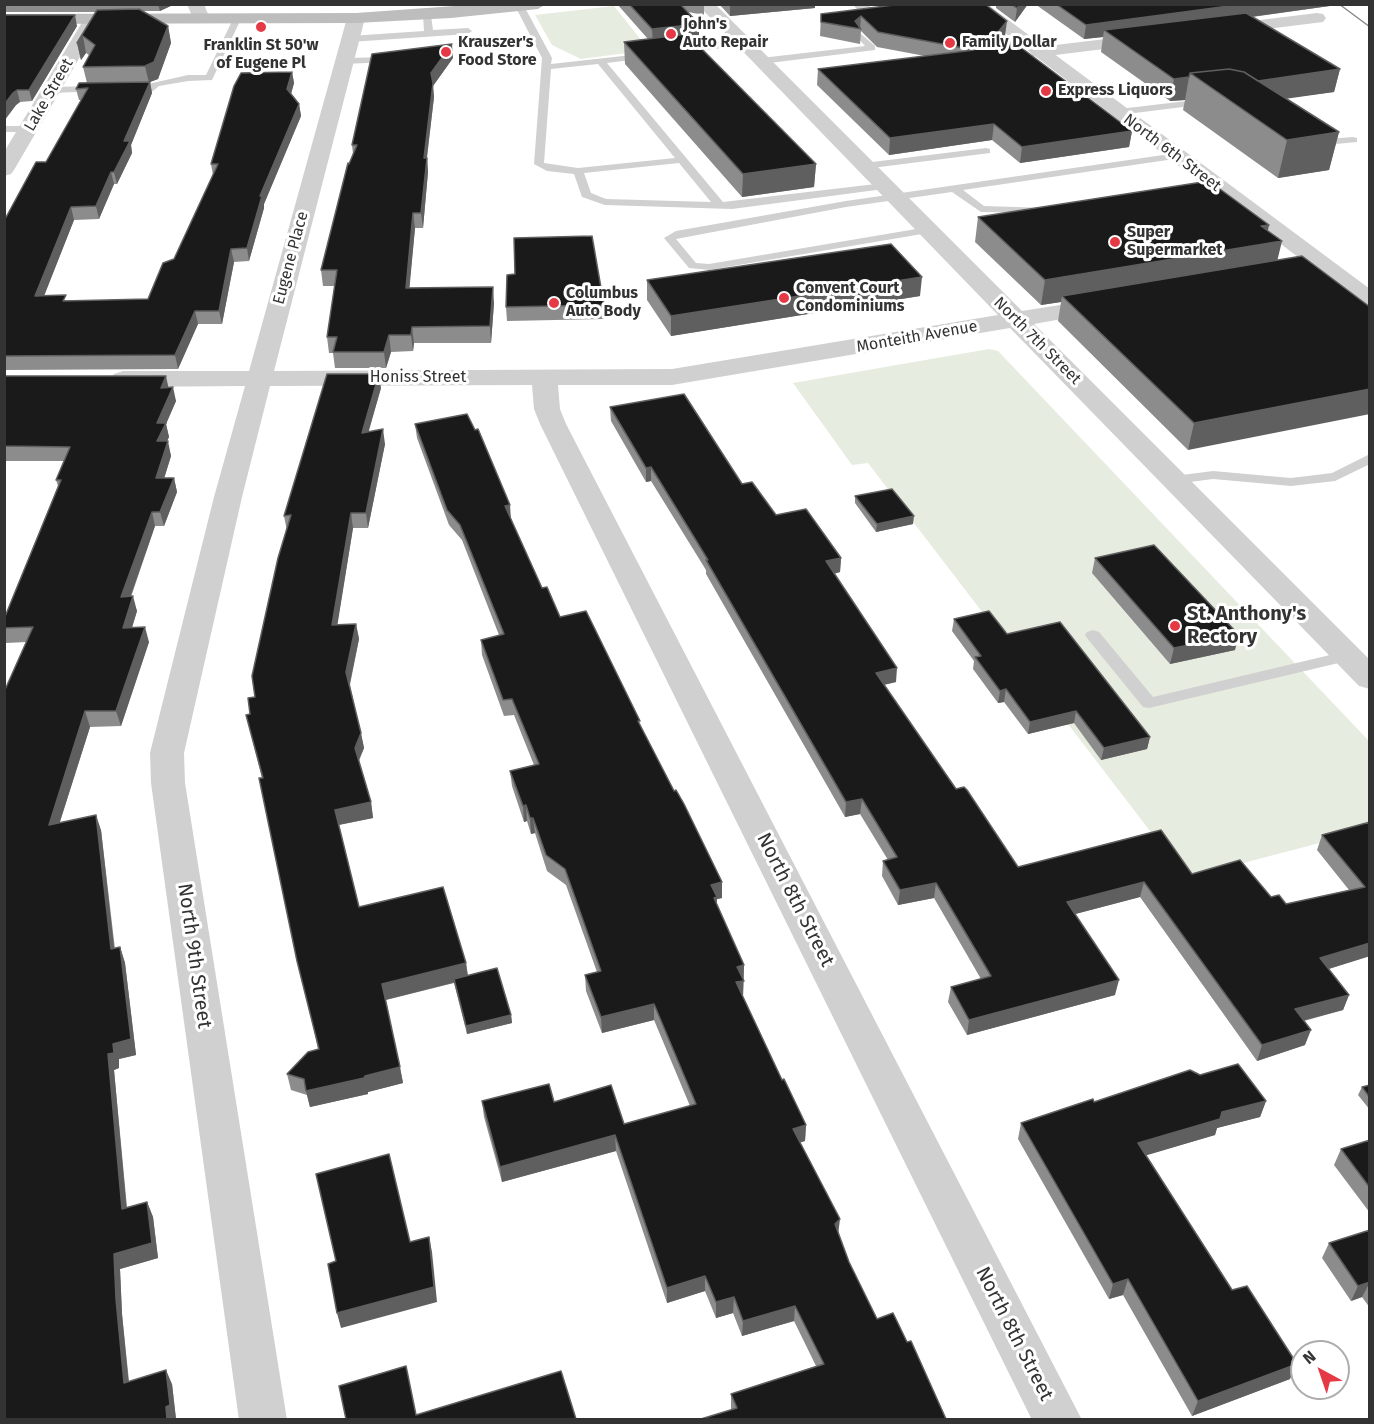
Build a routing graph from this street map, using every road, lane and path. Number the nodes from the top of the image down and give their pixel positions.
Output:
1 (538, 4) edge
2 (705, 4) edge
3 (856, 4) edge
4 (975, 4) edge
5 (519, 6) edge
6 (448, 9) edge
7 (895, 11) edge
8 (198, 12) edge
9 (427, 15) junction
10 (1317, 18) dead end
11 (4, 19) edge
12 (93, 19) junction
13 (237, 19) junction
14 (353, 28) junction
15 (468, 31) dead end
16 (1200, 32) edge
17 (429, 33) junction
18 (860, 36) edge
19 (1165, 37) edge
20 (742, 43) junction
21 (665, 52) edge
22 (1039, 52) junction
23 (654, 54) edge
24 (388, 59) edge
25 (600, 60) junction
26 (344, 61) junction
27 (761, 61) junction
28 (546, 67) junction
29 (51, 90) junction
30 (1212, 102) edge
31 (1119, 112) junction
32 (4, 129) edge
33 (18, 137) edge
34 (1353, 140) dead end
35 (1306, 142) edge
36 (986, 151) edge
37 (1177, 156) junction
38 (681, 160) junction
39 (864, 166) junction
40 (4, 170) edge
41 (578, 171) junction
42 (954, 188) junction
43 (889, 191) junction
44 (720, 206) junction
45 (1059, 208) edge
46 (928, 230) junction
47 (1324, 267) junction
48 (1299, 272) edge
49 (1370, 301) edge
50 (1123, 302) edge
51 (1015, 320) junction
52 (828, 351) joint
53 (544, 377) junction
54 (259, 378) junction
55 (99, 379) edge
56 (1370, 458) edge
57 (1174, 480) junction
58 (228, 497) joint
59 (1093, 635) dead end
60 (1347, 656) junction
61 (1370, 679) edge
62 (263, 1419) edge
63 (1058, 1419) edge

1 - 5 main road
2 - 20 street, North 7th Street
3 - 7 lane
4 - 22 street, North 6th Street
5 - 6 main road
5 - 28 lane
6 - 9 main road
8 - 12 main road
8 - 13 main road
9 - 14 main road
9 - 17 lane
10 - 16 street
11 - 12 main road
12 - 29 street, Lake Street
13 - 14 main road
13 - 29 lane
14 - 17 lane
14 - 26 street, Eugene Place
15 - 17 lane
18 - 27 lane
19 - 22 street
20 - 21 lane
20 - 27 street, North 7th Street
22 - 31 street, North 6th Street
23 - 25 lane
24 - 26 lane
25 - 28 lane
25 - 38 lane
26 - 54 street, Eugene Place
27 - 39 street, North 7th Street
28 - 41 lane
29 - 33 street, Lake Street
30 - 31 lane
31 - 37 street, North 6th Street
32 - 33 lane
33 - 40 street, Lake Street
34 - 35 lane
36 - 39 lane
37 - 42 lane
37 - 47 street, North 6th Street
38 - 41 lane
38 - 44 lane
39 - 43 street, North 7th Street
41 - 44 lane
42 - 43 lane
42 - 45 lane
43 - 44 lane
43 - 46 street, North 7th Street
43 - 46 lane
46 - 51 street, North 7th Street
47 - 48 street
47 - 49 street, North 6th Street
50 - 51 street, Monteith Avenue
51 - 52 street, Monteith Avenue
51 - 57 street, North 7th Street
52 - 53 street, Honiss Street
53 - 54 street, Honiss Street
53 - 63 street, North 8th Street
54 - 55 street, Honiss Street
54 - 58 street, Eugene Place
56 - 57 lane
57 - 60 street, North 7th Street
58 - 62 street, North 9th Street
59 - 60 lane
60 - 61 street, North 7th Street

